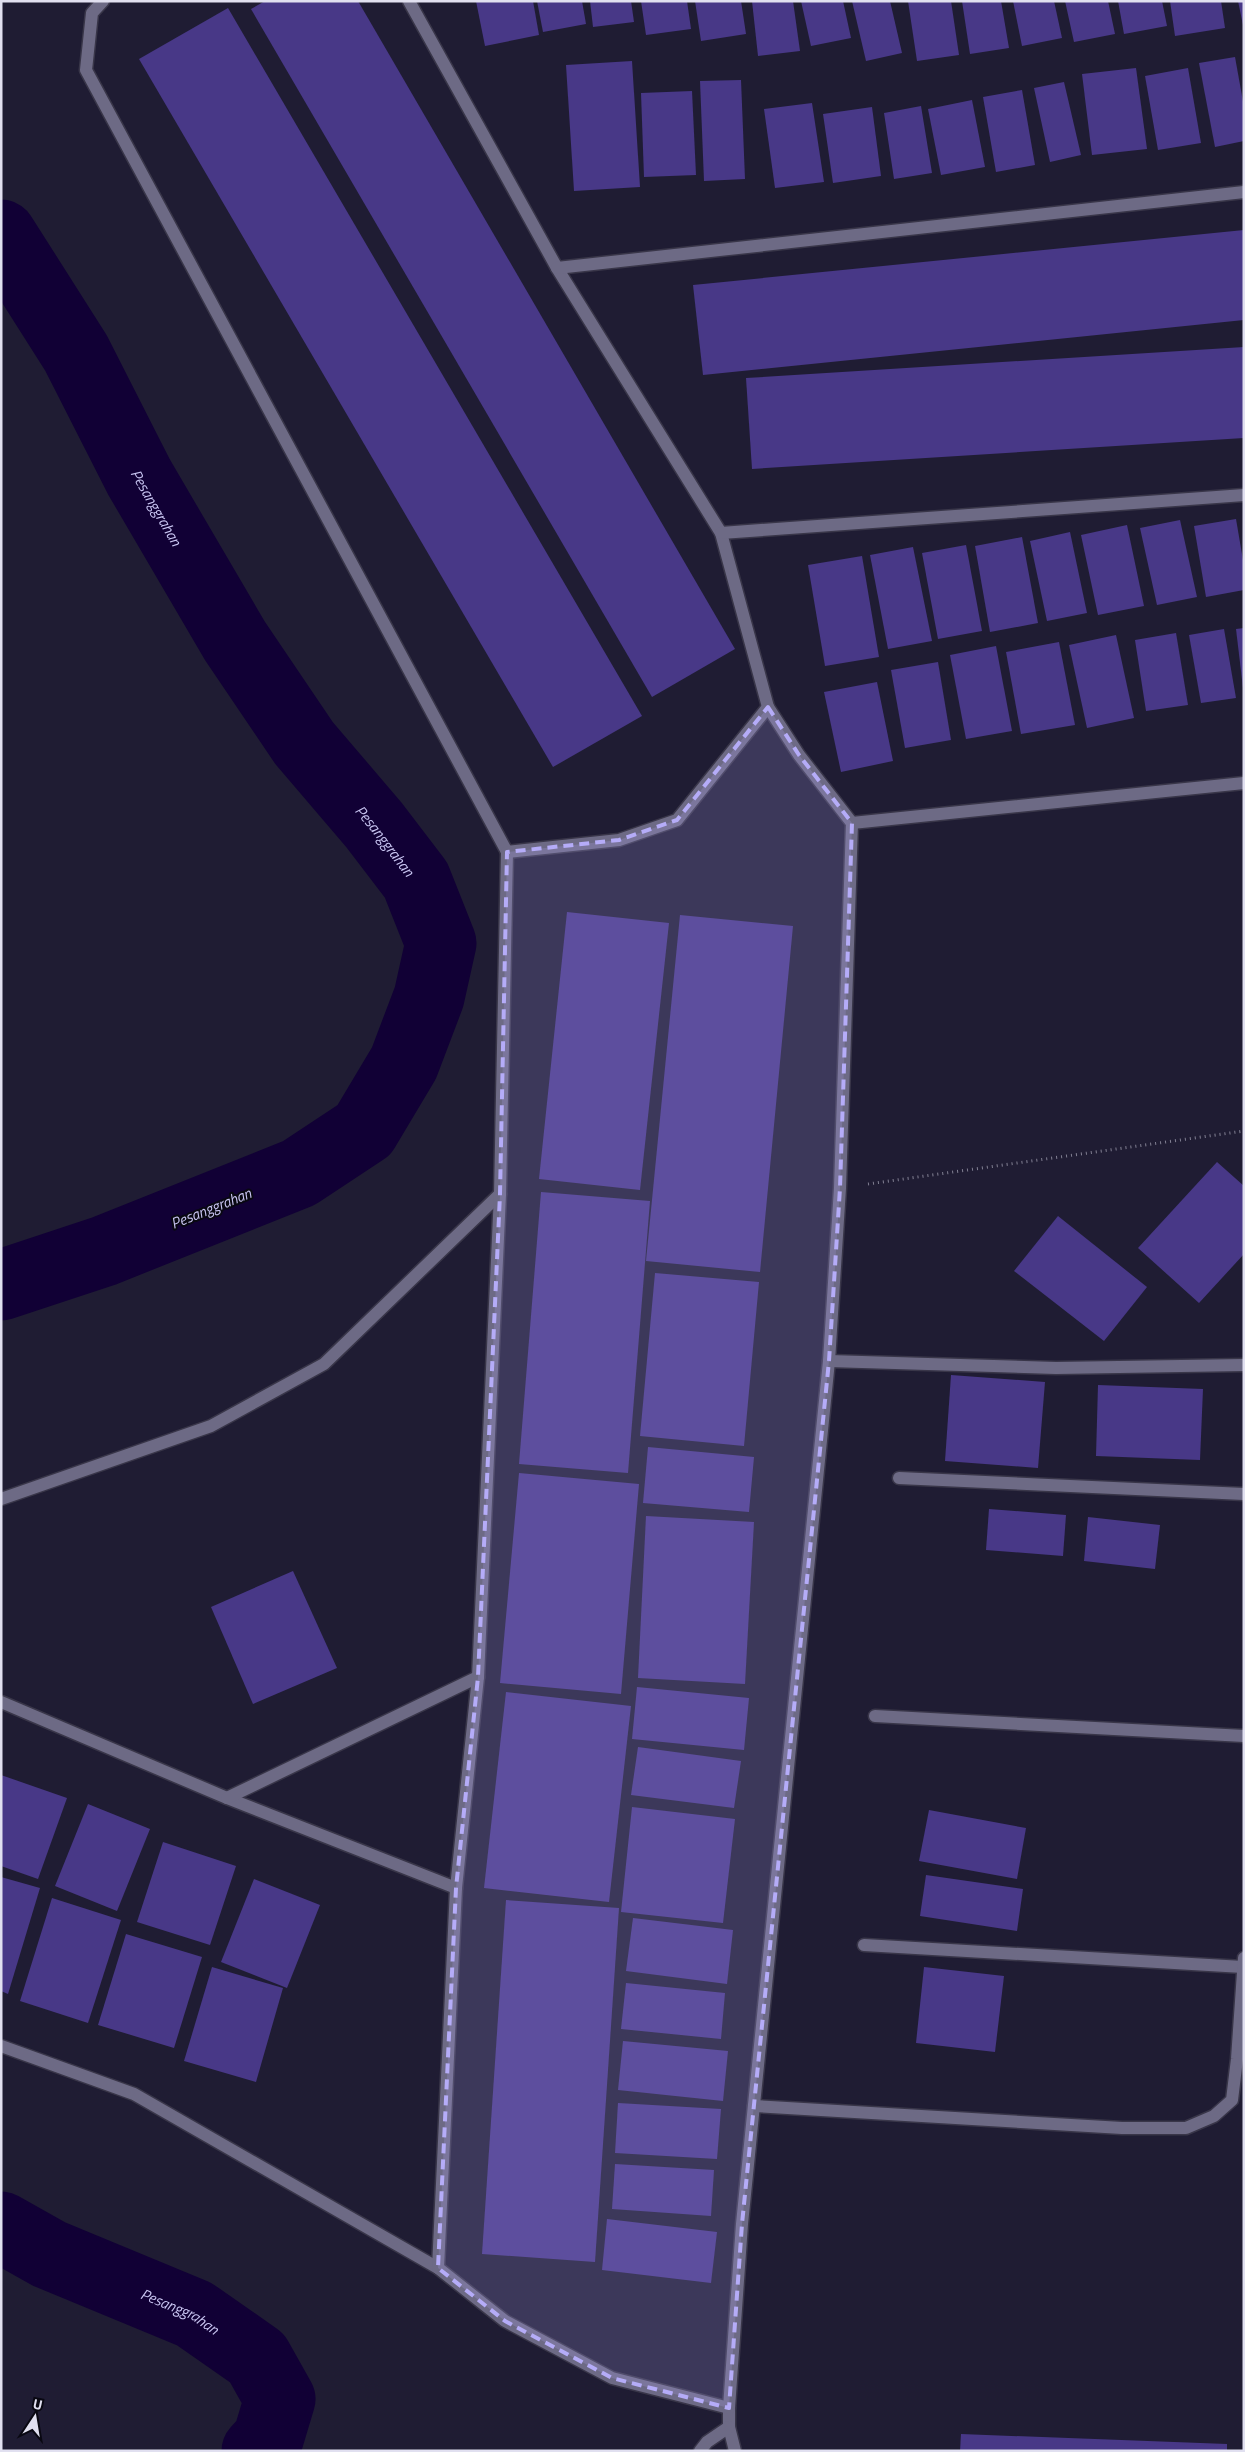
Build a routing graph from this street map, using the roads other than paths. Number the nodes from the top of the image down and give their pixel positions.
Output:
1 (103, 1) edge
2 (409, 1) edge
3 (1244, 192) edge
4 (557, 268) junction
5 (1244, 495) edge
6 (721, 533) junction
7 (768, 707) junction
8 (1244, 783) edge
9 (852, 823) junction
10 (507, 852) junction
11 (500, 1194) junction
12 (829, 1361) junction
13 (1244, 1365) edge
14 (899, 1478) dead end
15 (1244, 1494) edge
16 (1, 1499) edge
17 (478, 1677) junction
18 (1, 1702) edge
19 (875, 1716) dead end
20 (1244, 1736) edge
21 (227, 1798) junction
22 (456, 1888) junction
23 (864, 1945) dead end
24 (1244, 1958) edge
25 (1243, 1967) edge
26 (1, 2046) edge
27 (754, 2106) junction
28 (438, 2268) junction
29 (729, 2408) junction
30 (729, 2427) junction
31 (700, 2451) edge
32 (734, 2451) edge

1 - 10 street
2 - 4 street
3 - 4 street
4 - 6 street
5 - 6 street
6 - 7 street
7 - 9 street
7 - 10 street
8 - 9 street
9 - 12 street
10 - 11 street
11 - 16 street
11 - 17 street
12 - 13 street
12 - 27 street
14 - 15 street
17 - 21 street
17 - 22 street
18 - 21 street
19 - 20 street
21 - 22 street
22 - 28 street
23 - 25 street
24 - 25 street
25 - 27 street
26 - 28 street
27 - 29 street
28 - 29 street
29 - 30 street
30 - 31 street
30 - 32 street

